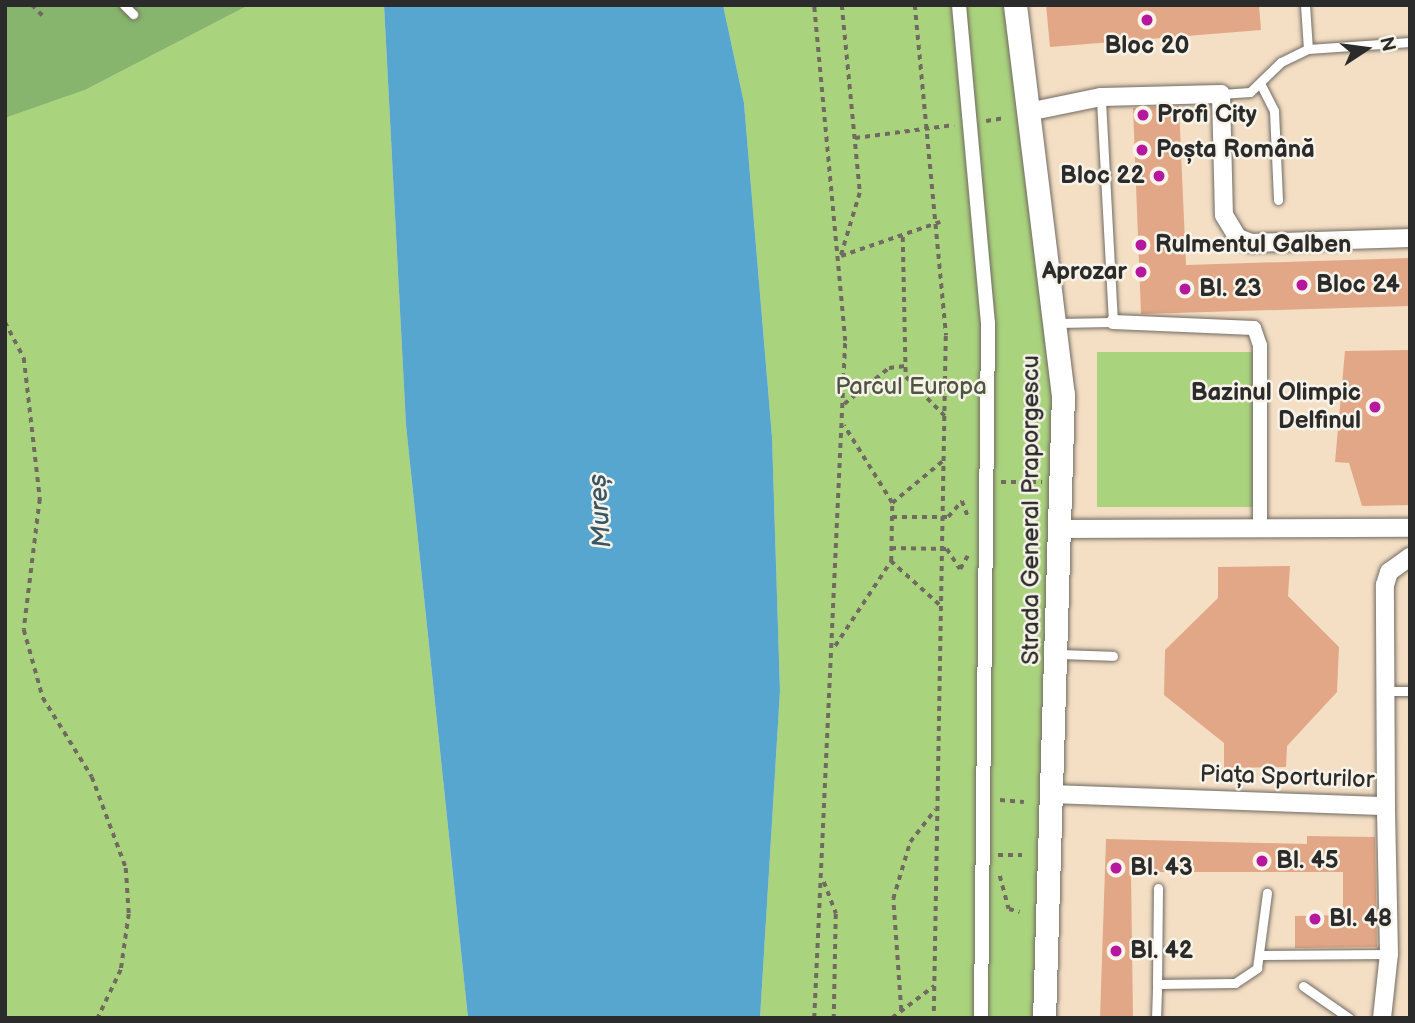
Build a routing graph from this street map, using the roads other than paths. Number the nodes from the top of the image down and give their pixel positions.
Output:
1 (124, 5) edge
2 (959, 5) edge
3 (1015, 5) edge
4 (1305, 5) edge
5 (133, 15) dead end
6 (1410, 42) edge
7 (1308, 49) junction
8 (1261, 85) junction
9 (1221, 94) junction
10 (1101, 97) junction
11 (1028, 112) junction
12 (1278, 200) dead end
13 (1410, 238) edge
14 (1113, 322) junction
15 (1057, 323) junction
16 (1410, 528) edge
17 (1062, 529) junction
18 (1260, 530) junction
19 (1410, 557) edge
20 (1057, 654) junction
21 (1113, 656) dead end
22 (1384, 691) junction
23 (1410, 691) edge
24 (1054, 794) junction
25 (1385, 806) junction
26 (1157, 888) dead end
27 (1267, 893) dead end
28 (1389, 954) junction
29 (1262, 955) junction
30 (1157, 984) junction
31 (1303, 986) dead end
32 (981, 1018) edge
33 (1044, 1018) edge
34 (1156, 1018) edge
35 (1349, 1018) edge
36 (1382, 1018) edge

1 - 5 lane
2 - 32 street
3 - 11 street, Strada General Praporgescu
4 - 7 lane
6 - 7 lane
7 - 8 lane
8 - 9 lane
8 - 12 lane
9 - 10 street
9 - 13 street
10 - 11 street
10 - 14 lane
11 - 15 street, Strada General Praporgescu
14 - 15 lane
14 - 18 street
15 - 17 street, Strada General Praporgescu
16 - 18 street
17 - 18 street
17 - 20 street, Strada General Praporgescu
19 - 22 street, Piața Sporturilor
20 - 21 lane
20 - 24 street, Strada General Praporgescu
22 - 23 lane
22 - 25 street, Piața Sporturilor
24 - 25 street, Piața Sporturilor
24 - 33 street, Strada General Praporgescu
25 - 28 street
26 - 30 lane
27 - 29 lane
28 - 29 lane
28 - 36 street
29 - 30 lane
30 - 34 lane
31 - 35 lane

